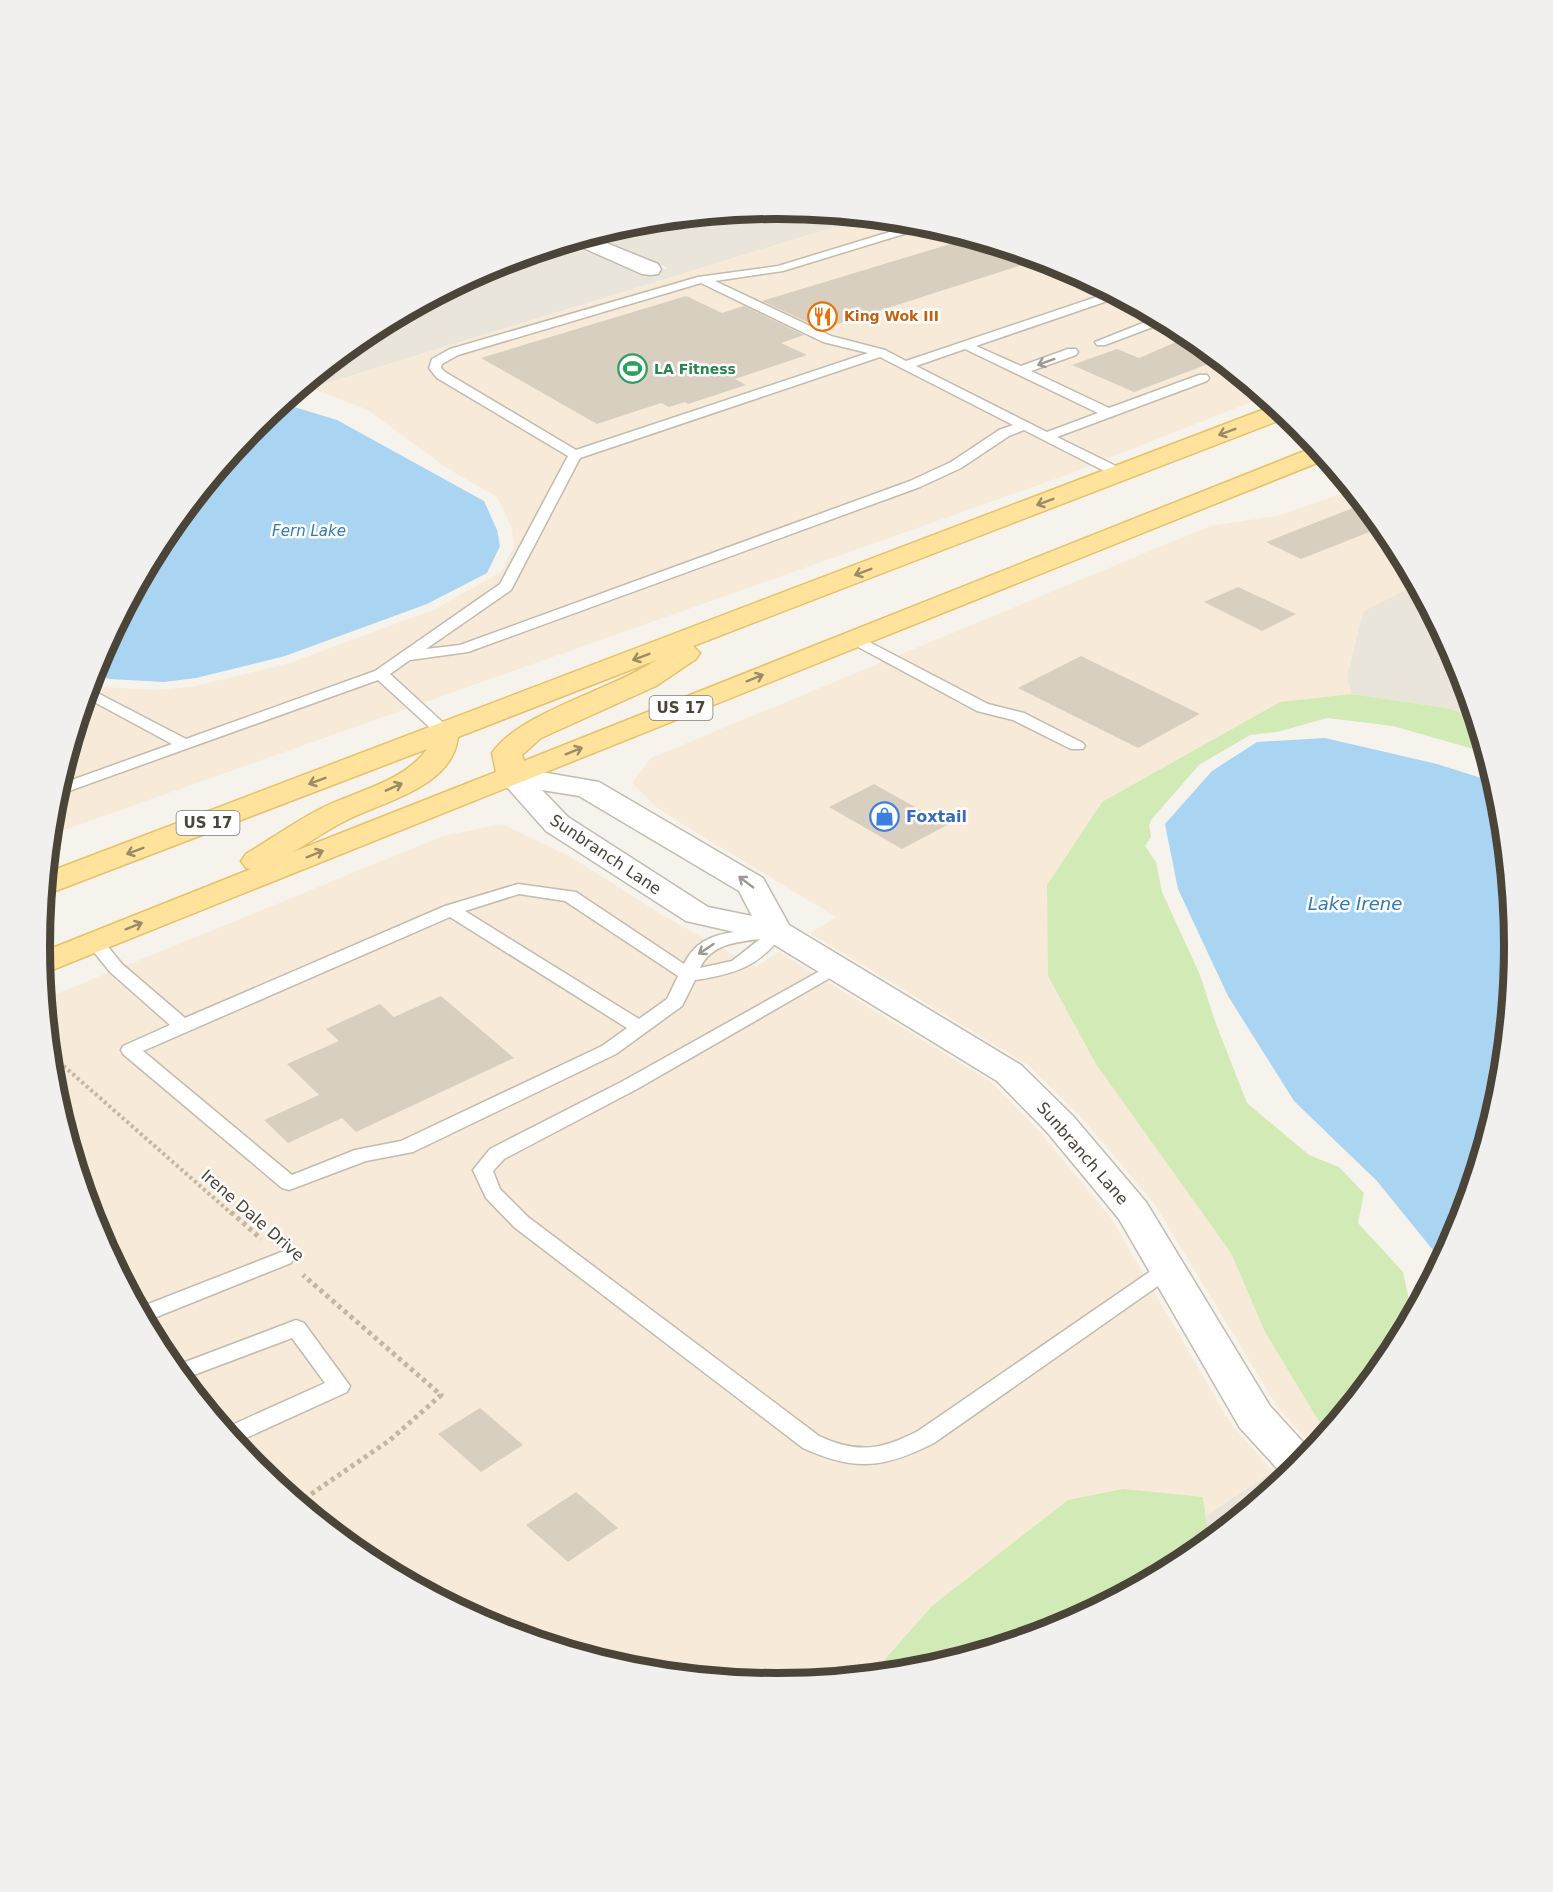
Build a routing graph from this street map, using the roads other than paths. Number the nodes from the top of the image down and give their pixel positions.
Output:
1 (904, 231) edge
2 (590, 244) edge
3 (650, 268) dead end
4 (702, 279) junction
5 (1106, 298) edge
6 (1152, 324) edge
7 (1101, 342) dead end
8 (965, 345) junction
9 (1072, 352) dead end
10 (880, 353) junction
11 (906, 365) junction
12 (1020, 371) junction
13 (1203, 378) dead end
14 (1109, 413) junction
15 (1272, 414) edge
16 (1025, 425) junction
17 (1047, 436) junction
18 (575, 455) junction
19 (1315, 458) edge
20 (1119, 473) junction
21 (732, 622) junction
22 (854, 639) junction
23 (406, 656) junction
24 (380, 674) junction
25 (94, 696) edge
26 (444, 732) junction
27 (184, 744) junction
28 (1077, 746) dead end
29 (512, 776) junction
30 (67, 787) edge
31 (53, 882) edge
32 (178, 909) junction
33 (451, 910) junction
34 (776, 931) junction
35 (95, 942) junction
36 (50, 960) edge
37 (836, 968) junction
38 (689, 975) junction
39 (183, 1026) junction
40 (640, 1028) junction
41 (284, 1258) road end
42 (1168, 1269) junction
43 (149, 1312) edge
44 (186, 1370) edge
45 (237, 1433) edge
46 (1292, 1458) edge

1 - 4 lane
2 - 3 street
4 - 10 lane
4 - 18 lane
5 - 8 lane
6 - 7 lane
8 - 11 lane
8 - 12 lane
9 -> 12 lane
10 - 11 lane
10 - 18 lane
11 - 16 lane
12 - 14 lane
13 - 14 lane
14 - 17 lane
15 -> 20 main road, US 17
16 - 17 lane
16 - 23 lane
17 - 20 lane
18 - 23 lane
19 - 22 main road, US 17
20 -> 21 main road, US 17
21 -> 26 main road, US 17
21 - 29 main road
22 - 28 lane
29 -> 22 main road, US 17
23 - 24 lane
24 - 26 lane
24 - 27 lane
25 - 27 lane
26 -> 31 main road, US 17
32 -> 26 main road
27 - 30 lane
32 -> 29 main road, US 17
29 - 34 street, Sunbranch Lane
34 -> 29 street
35 -> 32 main road, US 17
33 - 38 lane
33 - 39 lane
33 - 40 lane
34 - 37 street, Sunbranch Lane
34 - 38 lane
34 -> 38 lane
35 - 36 main road, US 17
35 - 39 lane
37 - 42 street, Sunbranch Lane
37 - 42 lane
38 - 40 lane
39 - 40 lane
41 - 43 lane
42 - 46 street, Sunbranch Lane
44 - 45 lane

